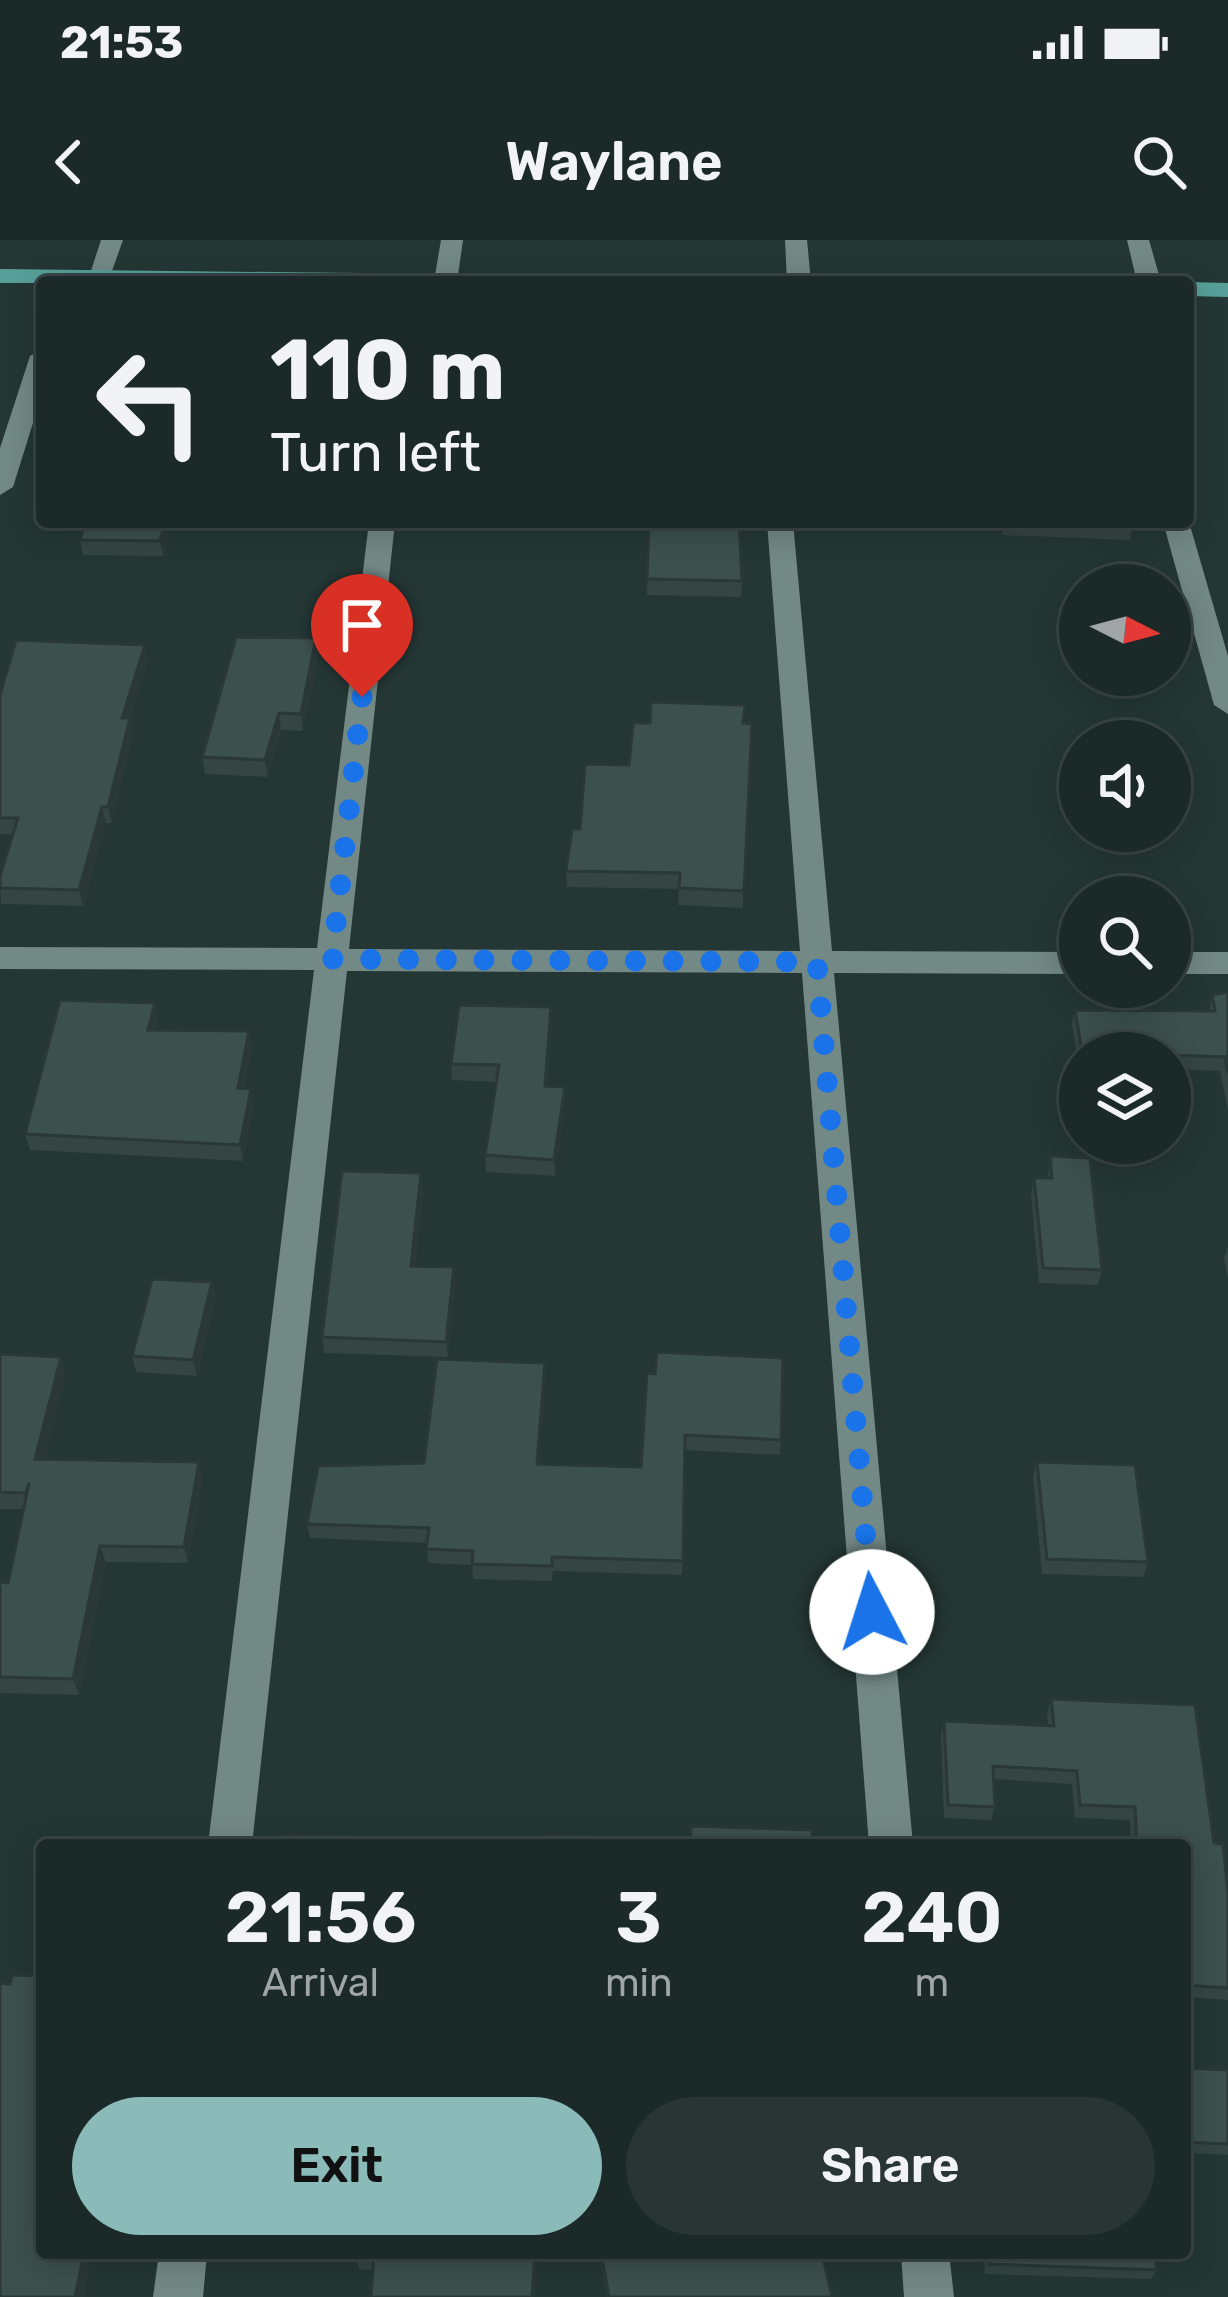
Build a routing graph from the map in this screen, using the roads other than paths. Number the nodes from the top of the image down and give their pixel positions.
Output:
1 (112, 240) edge
2 (452, 240) edge
3 (796, 240) edge
4 (1138, 240) edge
5 (0, 276) edge
6 (100, 276) edge
7 (447, 276) edge
8 (799, 276) edge
9 (1147, 276) edge
10 (36, 278) edge
11 (1194, 289) edge
12 (1228, 290) edge
13 (36, 375) edge
14 (0, 488) edge
15 (381, 528) edge
16 (781, 528) edge
17 (1178, 528) edge
18 (1228, 705) edge
19 (0, 958) edge
20 (332, 959) junction
21 (817, 962) junction
22 (1059, 963) edge
23 (1191, 963) edge
24 (1228, 964) edge
25 (231, 1839) edge
26 (890, 1839) edge
27 (182, 2259) edge
28 (926, 2259) edge
29 (178, 2297) edge
30 (929, 2297) edge

1 - 6 street
2 - 7 street
3 - 8 street
4 - 9 street
5 - 10 main road
11 - 12 main road
13 - 14 street
15 - 20 street
16 - 21 street
17 - 18 street
19 - 20 street
20 - 21 street
20 - 25 street
21 - 22 street
21 - 26 street
23 - 24 street
27 - 29 street
28 - 30 street

